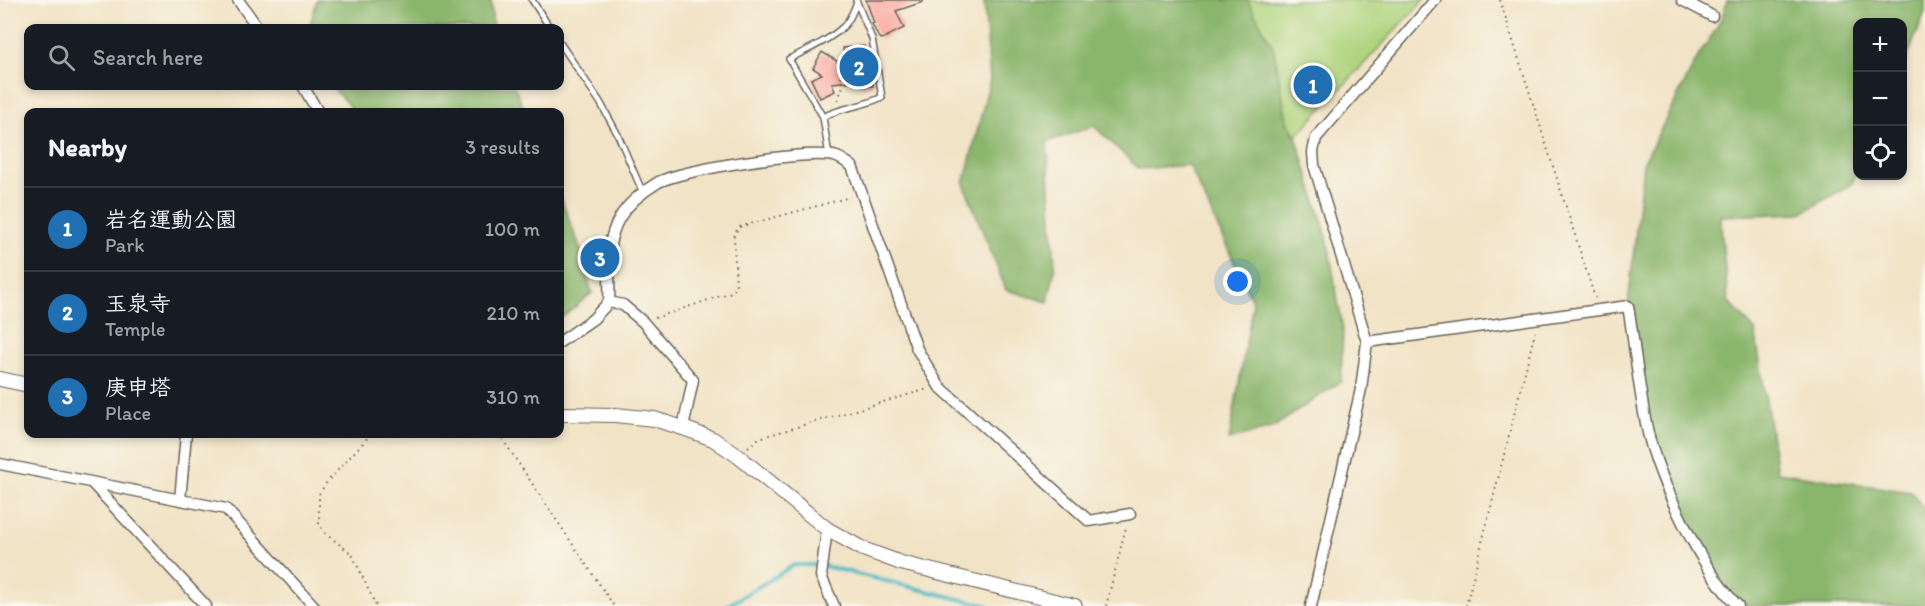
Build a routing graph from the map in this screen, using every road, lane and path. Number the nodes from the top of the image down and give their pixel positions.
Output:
1 (238, 0) edge
2 (532, 0) edge
3 (1435, 0) edge
4 (1500, 0) edge
5 (1682, 0) edge
6 (856, 1) edge
7 (1712, 16) dead end
8 (255, 24) edge
9 (547, 24) edge
10 (564, 49) edge
11 (844, 68) dead end
12 (305, 90) edge
13 (316, 108) edge
14 (833, 111) junction
15 (823, 117) junction
16 (829, 156) junction
17 (643, 194) junction
18 (861, 194) junction
19 (609, 302) junction
20 (1598, 310) junction
21 (1538, 318) junction
22 (643, 322) junction
23 (564, 339) edge
24 (1366, 342) junction
25 (0, 379) edge
26 (24, 384) edge
27 (939, 386) junction
28 (564, 414) edge
29 (683, 428) junction
30 (186, 438) edge
31 (367, 438) edge
32 (502, 438) edge
33 (738, 456) junction
34 (0, 464) edge
35 (92, 483) junction
36 (180, 500) junction
37 (1130, 514) joint
38 (827, 529) junction
39 (206, 606) edge
40 (314, 606) edge
41 (376, 606) edge
42 (614, 606) edge
43 (834, 606) edge
44 (1075, 606) edge
45 (1106, 606) edge
46 (1311, 606) edge
47 (1466, 606) edge
48 (1738, 606) edge

1 - 8 street
2 - 9 lane
3 - 24 street
4 - 20 path
5 - 7 street
6 - 14 lane
6 - 15 lane
10 - 17 lane
11 - 14 path
12 - 13 street
14 - 15 lane
15 - 16 lane
16 - 17 street
16 - 18 street
17 - 19 street
18 - 22 path
18 - 27 street
19 - 22 street
19 - 23 street
20 - 21 street
20 - 48 street
21 - 24 street
21 - 47 path
22 - 29 street
24 - 46 street
25 - 26 street
27 - 33 path
27 - 37 street
28 - 29 street
29 - 33 street
30 - 36 street
31 - 41 path
32 - 42 path
33 - 38 street
34 - 35 street
35 - 36 street
35 - 39 street
36 - 40 street
37 - 45 path
38 - 43 street
38 - 44 street

